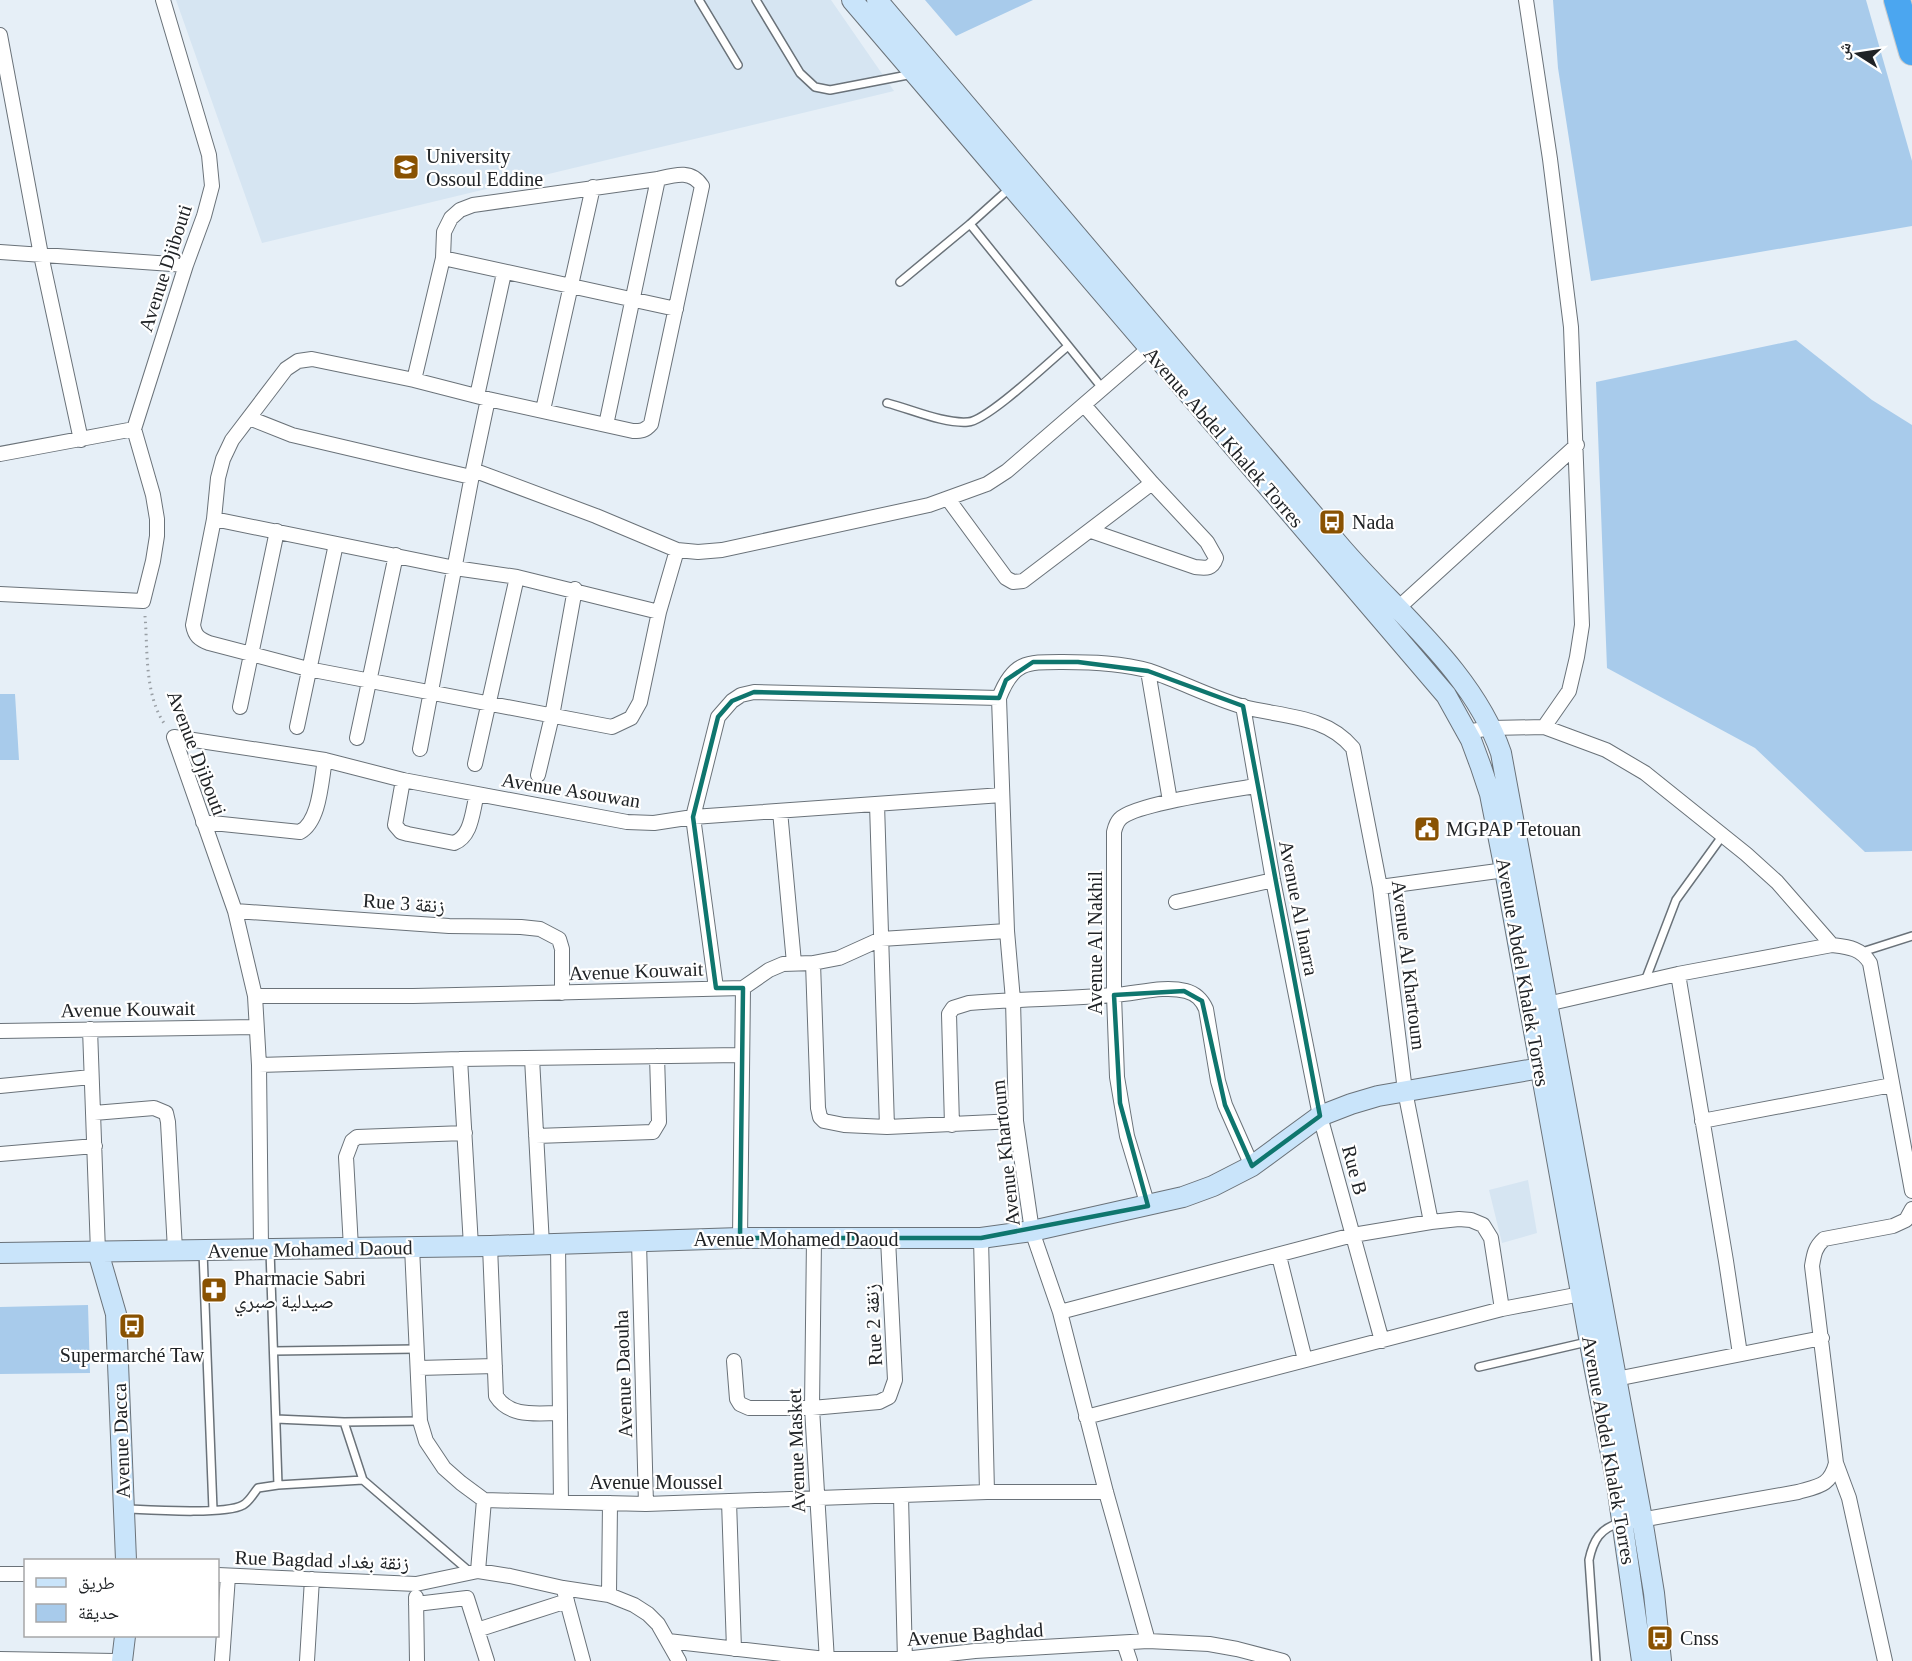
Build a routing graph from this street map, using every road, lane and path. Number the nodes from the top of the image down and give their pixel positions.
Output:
1 (162, 0) edge
2 (699, 0) edge
3 (756, 0) edge
4 (852, 0) edge
5 (878, 0) edge
6 (1526, 0) edge
7 (1897, 0) edge
8 (0, 35) edge
9 (1912, 52) edge
10 (738, 65) dead end
11 (915, 74) junction
12 (658, 179) junction
13 (1018, 180) junction
14 (593, 187) junction
15 (970, 224) junction
16 (0, 252) edge
17 (41, 255) junction
18 (442, 258) junction
19 (186, 265) junction
20 (504, 273) junction
21 (900, 282) dead end
22 (571, 287) junction
23 (633, 300) junction
24 (676, 309) junction
25 (1155, 342) junction
26 (1068, 346) junction
27 (414, 380) junction
28 (1103, 389) junction
29 (483, 398) junction
30 (887, 403) dead end
31 (1084, 405) junction
32 (543, 410) junction
33 (249, 418) junction
34 (606, 424) junction
35 (134, 429) junction
36 (81, 440) junction
37 (1577, 445) junction
38 (0, 454) edge
39 (472, 474) junction
40 (1152, 483) junction
41 (948, 499) junction
42 (214, 519) junction
43 (277, 531) junction
44 (1091, 531) junction
45 (336, 544) junction
46 (677, 550) junction
47 (396, 555) junction
48 (455, 568) junction
49 (517, 577) junction
50 (575, 590) junction
51 (0, 594) edge
52 (143, 601) junction
53 (1397, 609) junction
54 (659, 612) junction
55 (250, 654) junction
56 (308, 669) junction
57 (1148, 671) junction
58 (369, 680) junction
59 (430, 692) junction
60 (999, 698) junction
61 (489, 704) junction
62 (1243, 706) junction
63 (240, 707) dead end
64 (552, 716) junction
65 (297, 727) dead end
66 (1544, 727) junction
67 (1491, 728) junction
68 (1467, 732) junction
69 (174, 737) junction
70 (357, 738) dead end
71 (420, 749) dead end
72 (325, 760) junction
73 (475, 764) dead end
74 (538, 775) dead end
75 (403, 780) junction
76 (1256, 786) junction
77 (477, 794) junction
78 (1002, 795) junction
79 (1170, 801) junction
80 (877, 804) junction
81 (780, 811) junction
82 (693, 817) junction
83 (203, 822) junction
84 (1723, 835) junction
85 (1505, 870) junction
86 (1273, 880) junction
87 (1380, 887) junction
88 (1176, 902) dead end
89 (234, 911) junction
90 (1007, 931) junction
91 (1912, 936) edge
92 (881, 939) junction
93 (1832, 945) junction
94 (1862, 952) junction
95 (794, 963) junction
96 (813, 963) junction
97 (1677, 974) junction
98 (1645, 981) junction
99 (716, 988) junction
100 (743, 988) junction
101 (562, 993) junction
102 (1114, 995) junction
103 (255, 996) junction
104 (1012, 1000) junction
105 (1547, 1004) junction
106 (256, 1027) junction
107 (90, 1029) junction
108 (0, 1031) edge
109 (741, 1055) junction
110 (657, 1056) junction
111 (532, 1058) junction
112 (460, 1059) junction
113 (259, 1065) junction
114 (1549, 1066) junction
115 (91, 1077) junction
116 (1892, 1085) junction
117 (0, 1086) edge
118 (1405, 1091) junction
119 (94, 1113) junction
120 (1320, 1116) junction
121 (1016, 1121) junction
122 (1702, 1121) junction
123 (952, 1125) junction
124 (887, 1127) junction
125 (465, 1133) junction
126 (536, 1136) junction
127 (95, 1146) junction
128 (0, 1154) edge
129 (1252, 1166) junction
130 (1912, 1191) edge
131 (1148, 1206) junction
132 (1912, 1209) edge
133 (1431, 1222) junction
134 (1032, 1231) junction
135 (1353, 1235) junction
136 (740, 1238) junction
137 (981, 1238) junction
138 (813, 1239) junction
139 (888, 1239) junction
140 (639, 1242) junction
141 (550, 1245) junction
142 (481, 1246) junction
143 (412, 1247) junction
144 (266, 1248) junction
145 (351, 1248) junction
146 (175, 1250) junction
147 (203, 1250) junction
148 (98, 1252) junction
149 (0, 1253) edge
150 (1279, 1256) junction
151 (1581, 1294) junction
152 (1502, 1309) junction
153 (1060, 1312) junction
154 (1822, 1338) junction
155 (1382, 1341) junction
156 (1590, 1341) junction
157 (416, 1349) junction
158 (274, 1351) junction
159 (1740, 1354) junction
160 (1305, 1360) junction
161 (734, 1361) dead end
162 (495, 1366) junction
163 (1479, 1367) dead end
164 (418, 1368) junction
165 (1616, 1379) junction
166 (812, 1408) junction
167 (560, 1413) junction
168 (1086, 1417) junction
169 (276, 1419) junction
170 (420, 1421) junction
171 (344, 1422) junction
172 (1836, 1463) junction
173 (363, 1480) junction
174 (278, 1485) junction
175 (987, 1492) junction
176 (1106, 1492) junction
177 (901, 1496) junction
178 (816, 1497) junction
179 (484, 1500) junction
180 (561, 1502) junction
181 (729, 1502) junction
182 (610, 1503) junction
183 (646, 1504) junction
184 (124, 1509) junction
185 (213, 1510) junction
186 (1633, 1521) junction
187 (126, 1559) edge
188 (474, 1572) junction
189 (0, 1574) edge
190 (24, 1574) edge
191 (223, 1575) edge
192 (312, 1579) junction
193 (416, 1584) junction
194 (565, 1595) junction
195 (609, 1595) junction
196 (416, 1604) junction
197 (477, 1630) junction
198 (125, 1637) edge
199 (668, 1641) junction
200 (1149, 1641) junction
201 (1124, 1643) junction
202 (734, 1649) junction
203 (1053, 1654) edge
204 (976, 1656) edge
205 (0, 1659) edge
206 (28, 1660) edge
207 (415, 1660) edge
208 (826, 1660) edge
209 (905, 1660) edge
210 (115, 1661) edge
211 (122, 1661) edge
212 (222, 1661) edge
213 (307, 1661) edge
214 (487, 1661) edge
215 (584, 1661) edge
216 (678, 1661) edge
217 (1130, 1661) edge
218 (1283, 1661) edge
219 (1596, 1661) edge
220 (1642, 1661) edge
221 (1661, 1661) edge
222 (1885, 1661) edge

1 - 19 street, Avenue Djibouti
2 - 10 lane
3 - 11 lane
4 - 11 main road, Avenue Abdel Khalek Torres
5 - 13 main road, Avenue Abdel Khalek Torres
6 - 37 street
7 - 9 highway
8 - 17 street
11 - 13 main road, Avenue Abdel Khalek Torres
12 - 14 street
12 - 23 street
12 - 24 street
13 - 15 lane
13 - 25 main road, Avenue Abdel Khalek Torres
14 - 18 street
14 - 22 street
15 - 21 lane
15 - 26 lane
16 - 17 street
17 - 19 street
17 - 36 street
18 - 20 street
18 - 27 street
19 - 35 street, Avenue Djibouti
20 - 22 street
20 - 29 street
22 - 23 street
22 - 32 street
23 - 24 street
23 - 34 street
24 - 34 street
25 - 28 street
25 - 53 main road, Avenue Abdel Khalek Torres
25 - 68 main road, Avenue Abdel Khalek Torres
26 - 28 lane
26 - 30 lane
27 - 29 street
27 - 33 street
28 - 31 street
29 - 32 street
29 - 39 street
31 - 40 street
31 - 41 street
32 - 34 street
33 - 39 street
33 - 42 street
35 - 36 street
35 - 52 street
36 - 38 street
37 - 53 street
37 - 66 street
39 - 46 street
39 - 48 street
40 - 44 street
40 - 44 street
41 - 44 street
41 - 46 street
42 - 43 street
42 - 55 street
43 - 45 street
43 - 55 street
45 - 47 street
45 - 56 street
46 - 54 street
47 - 48 street
47 - 58 street
48 - 49 street
48 - 59 street
49 - 50 street
49 - 61 street
50 - 54 street
50 - 64 street
51 - 52 street
52 - 69 path, Avenue Djibouti
53 - 67 main road, Avenue Abdel Khalek Torres
54 - 64 street
55 - 56 street
55 - 63 street
56 - 58 street
56 - 65 street
57 - 60 street
57 - 62 street
57 - 79 street
58 - 59 street
58 - 70 street
59 - 61 street
59 - 71 street
60 - 78 street, Avenue Khartoum
60 - 82 street
61 - 64 street
61 - 73 street
62 - 76 street, Avenue Al Inarra
62 - 87 street, Avenue Al Khartoum
64 - 74 street
66 - 67 street
66 - 84 street
67 - 68 street
67 - 105 main road, Avenue Abdel Khalek Torres
68 - 85 main road, Avenue Abdel Khalek Torres
69 - 72 street, Avenue Asouwan
69 - 83 street, Avenue Djibouti
72 - 75 street, Avenue Asouwan
72 - 83 street
75 - 77 street, Avenue Asouwan
75 - 77 street
76 - 79 street, Avenue Al Nakhil
76 - 86 street, Avenue Al Inarra
77 - 82 street, Avenue Asouwan
78 - 80 street, Avenue Asouwan
78 - 90 street, Avenue Khartoum
79 - 102 street, Avenue Al Nakhil
80 - 81 street, Avenue Asouwan
80 - 92 street
81 - 82 street, Avenue Asouwan
81 - 95 street
82 - 99 street
83 - 89 street, Avenue Djibouti
84 - 93 street
84 - 98 lane
85 - 87 street
85 - 114 main road, Avenue Abdel Khalek Torres
86 - 88 street
86 - 120 street, Avenue Al Inarra
87 - 118 street, Avenue Al Khartoum
89 - 101 street, Rue 3 زنقة
89 - 103 street, Avenue Djibouti
90 - 92 street
90 - 104 street, Avenue Khartoum
91 - 94 lane
92 - 96 street
92 - 124 street
93 - 94 street
93 - 97 street
94 - 116 street
95 - 96 street
95 - 100 street
96 - 124 street
97 - 98 street
97 - 122 street
98 - 105 street
99 - 100 street, Avenue Kouwait
99 - 101 street, Avenue Kouwait
100 - 109 street
101 - 103 street, Avenue Kouwait
102 - 104 street
102 - 129 street
102 - 131 street, Avenue Al Nakhil
103 - 106 street, Avenue Djibouti
104 - 121 street, Avenue Khartoum
104 - 123 street
105 - 114 main road, Avenue Abdel Khalek Torres
106 - 107 street, Avenue Kouwait
106 - 113 street, Avenue Djibouti
107 - 108 street, Avenue Kouwait
107 - 115 street
109 - 110 street
109 - 136 street
110 - 111 street
110 - 126 street
111 - 112 street
111 - 126 street
112 - 113 street
112 - 125 street
113 - 144 street, Avenue Djibouti
114 - 118 main road, Avenue Mohamed Daoud
114 - 151 main road, Avenue Abdel Khalek Torres
114 - 165 main road, Avenue Abdel Khalek Torres
115 - 117 street
115 - 119 street
116 - 122 street
116 - 130 street
118 - 120 main road, Avenue Mohamed Daoud
118 - 133 street, Avenue Al Khartoum
119 - 127 street
119 - 146 street
120 - 129 main road, Avenue Mohamed Daoud
120 - 135 street, Rue B
121 - 123 street
121 - 134 street, Avenue Khartoum
122 - 159 street
123 - 124 street
125 - 142 street
125 - 145 street
126 - 141 street
127 - 128 street
127 - 148 street
129 - 131 main road, Avenue Mohamed Daoud
131 - 134 main road, Avenue Mohamed Daoud
132 - 154 street
133 - 135 street
133 - 152 street
134 - 137 main road, Avenue Mohamed Daoud
134 - 153 street, Avenue Khartoum
135 - 150 street
135 - 155 street, Rue B
136 - 138 main road, Avenue Mohamed Daoud
136 - 140 main road, Avenue Mohamed Daoud
137 - 139 main road, Avenue Mohamed Daoud
137 - 175 street
138 - 139 main road, Avenue Mohamed Daoud
138 - 166 street, Avenue Masket
139 - 166 street, Rue 2 زنقة
140 - 141 main road, Avenue Mohamed Daoud
140 - 183 street, Avenue Daouha
141 - 142 main road, Avenue Mohamed Daoud
141 - 167 street
142 - 143 main road, Avenue Mohamed Daoud
142 - 162 street
143 - 145 main road, Avenue Mohamed Daoud
143 - 157 street
144 - 145 main road, Avenue Mohamed Daoud
144 - 147 main road, Avenue Mohamed Daoud
144 - 158 lane
146 - 147 main road, Avenue Mohamed Daoud
146 - 148 main road, Avenue Mohamed Daoud
147 - 185 lane
148 - 149 main road, Avenue Mohamed Daoud
148 - 184 main road, Avenue Dacca
150 - 153 street
150 - 160 street
151 - 152 street
151 - 156 main road, Avenue Abdel Khalek Torres
152 - 155 street
153 - 168 street, Avenue Khartoum
154 - 159 street
154 - 172 street
155 - 160 street
156 - 163 lane
156 - 186 main road, Avenue Abdel Khalek Torres
157 - 158 lane
157 - 164 street
158 - 169 lane
159 - 165 street
160 - 168 street
161 - 166 street
162 - 164 street
162 - 167 street
164 - 170 street
165 - 186 main road, Avenue Abdel Khalek Torres
166 - 178 street, Avenue Masket
167 - 180 street
168 - 176 street, Avenue Khartoum
169 - 171 lane
169 - 174 lane
170 - 171 lane
170 - 179 street
171 - 173 lane
172 - 186 street
172 - 222 street
173 - 174 lane
173 - 188 lane
174 - 185 lane
175 - 176 street, Avenue Moussel
175 - 177 street, Avenue Moussel
176 - 200 street, Avenue Khartoum
177 - 178 street, Avenue Moussel
177 - 209 street
178 - 181 street, Avenue Moussel
178 - 208 street, Avenue Masket
179 - 180 street, Avenue Moussel
179 - 188 street
180 - 182 street, Avenue Moussel
181 - 183 street, Avenue Moussel
181 - 202 street
182 - 183 street, Avenue Moussel
182 - 195 street
184 - 185 lane
184 - 187 main road, Avenue Dacca
186 - 219 lane
186 - 220 main road, Avenue Abdel Khalek Torres
186 - 221 main road, Avenue Abdel Khalek Torres
188 - 193 street, Rue Bagdad زنقة بغداد
188 - 194 street, Rue Bagdad زنقة بغداد
189 - 190 street
191 - 192 street, Rue Bagdad زنقة بغداد
191 - 212 street
192 - 193 street, Rue Bagdad زنقة بغداد
192 - 213 street
193 - 196 street
194 - 195 street, Rue Bagdad زنقة بغداد
194 - 197 street
194 - 215 street
195 - 199 street, Rue Bagdad زنقة بغداد
196 - 197 street
196 - 207 street
197 - 214 street
198 - 211 main road
199 - 202 street, Avenue Baghdad
199 - 216 street, Rue Bagdad زنقة بغداد
200 - 201 street, Avenue Baghdad
200 - 218 street, Avenue Baghdad
201 - 203 street, Avenue Baghdad
201 - 217 street
202 - 208 street, Avenue Baghdad
203 - 204 street, Avenue Baghdad
204 - 209 street, Avenue Baghdad
205 - 206 street
206 - 210 street
208 - 209 street, Avenue Baghdad

